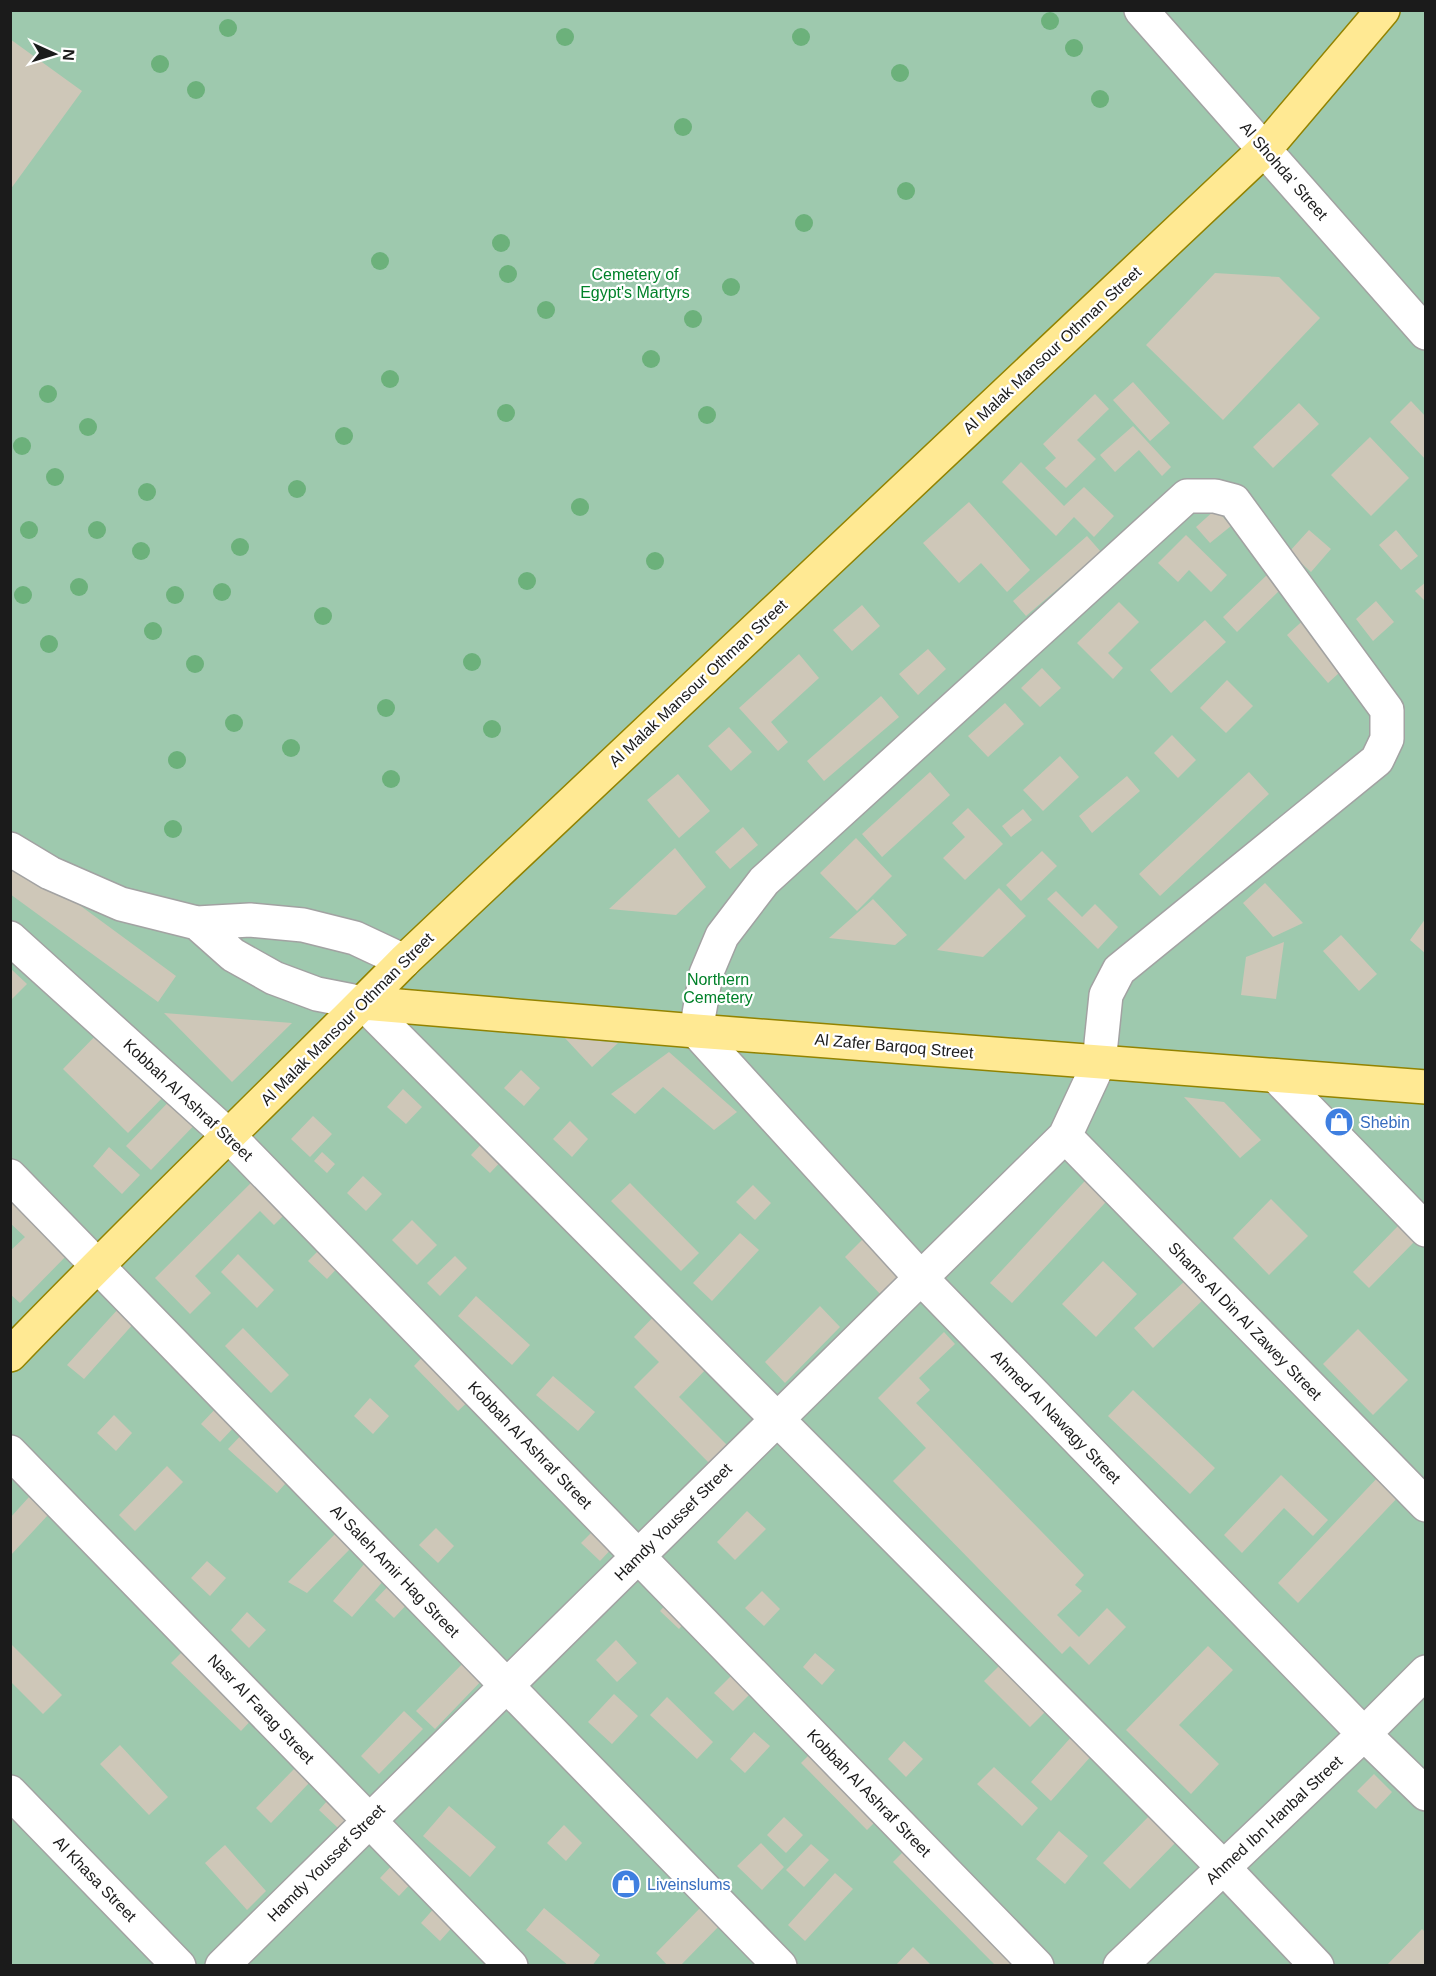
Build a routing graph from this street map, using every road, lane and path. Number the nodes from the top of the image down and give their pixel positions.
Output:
1 (1141, 10) edge
2 (1383, 10) edge
3 (1265, 149) junction
4 (1425, 333) edge
5 (10, 849) edge
6 (197, 924) junction
7 (10, 938) edge
8 (404, 961) junction
9 (363, 1003) junction
10 (696, 1031) junction
11 (1100, 1063) junction
12 (1276, 1076) junction
13 (1424, 1083) edge
14 (229, 1136) junction
15 (1065, 1136) junction
16 (10, 1176) edge
17 (1425, 1230) edge
18 (97, 1264) junction
19 (921, 1278) junction
20 (10, 1355) edge
21 (777, 1419) junction
22 (10, 1452) edge
23 (1425, 1505) edge
24 (638, 1556) junction
25 (1425, 1672) edge
26 (507, 1685) junction
27 (1364, 1734) junction
28 (10, 1792) edge
29 (1425, 1794) edge
30 (370, 1821) junction
31 (1223, 1867) junction
32 (179, 1965) edge
33 (222, 1965) edge
34 (511, 1965) edge
35 (780, 1965) edge
36 (1037, 1965) edge
37 (1120, 1965) edge
38 (1317, 1965) edge

1 - 3 street, Al Shohda' Street
2 - 3 main road, Al Malak Mansour Othman Street
3 - 4 street, Al Shohda' Street
3 - 8 main road, Al Malak Mansour Othman Street
5 - 6 street
6 - 8 street
6 - 9 street
7 - 14 street, Kobbah Al Ashraf Street
8 - 9 main road, Al Malak Mansour Othman Street
9 - 10 main road, Al Zafer Barqoq Street
9 - 14 main road, Al Malak Mansour Othman Street
9 - 21 street
10 - 11 main road, Al Zafer Barqoq Street
10 - 11 street
10 - 19 street, Ahmed Al Nawagy Street
11 - 12 main road, Al Zafer Barqoq Street
11 - 15 street, Hamdy Youssef Street
12 - 13 main road, Al Zafer Barqoq Street
12 - 17 street
14 - 18 main road, Al Malak Mansour Othman Street
14 - 24 street, Kobbah Al Ashraf Street
15 - 19 street, Hamdy Youssef Street
15 - 23 street, Shams Al Din Al Zawey Street
16 - 18 street, Al Saleh Amir Hag Street
18 - 20 main road, Al Malak Mansour Othman Street
18 - 26 street, Al Saleh Amir Hag Street
19 - 21 street, Hamdy Youssef Street
19 - 27 street, Ahmed Al Nawagy Street
21 - 24 street, Hamdy Youssef Street
21 - 31 street
22 - 30 street, Nasr Al Farag Street
24 - 26 street, Hamdy Youssef Street
24 - 36 street, Kobbah Al Ashraf Street
25 - 27 street, Ahmed Ibn Hanbal Street
26 - 30 street, Hamdy Youssef Street
26 - 35 street, Al Saleh Amir Hag Street
27 - 29 street, Ahmed Al Nawagy Street
27 - 31 street, Ahmed Ibn Hanbal Street
28 - 32 street, Al Khasa Street
30 - 33 street, Hamdy Youssef Street
30 - 34 street, Nasr Al Farag Street
31 - 37 street, Ahmed Ibn Hanbal Street
31 - 38 street

